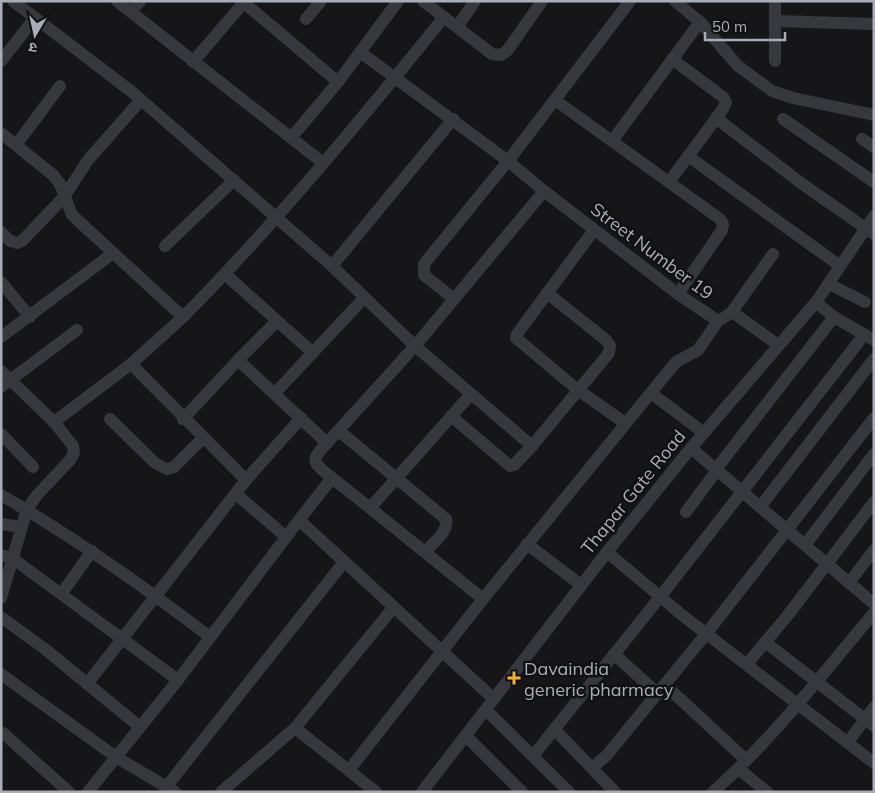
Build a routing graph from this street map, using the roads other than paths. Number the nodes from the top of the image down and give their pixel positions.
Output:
1 (13, 1) edge
2 (117, 1) edge
3 (140, 1) edge
4 (322, 1) edge
5 (398, 1) edge
6 (422, 1) edge
7 (475, 1) edge
8 (542, 1) edge
9 (630, 1) edge
10 (675, 1) edge
11 (775, 1) edge
12 (244, 2) edge
13 (131, 12) junction
14 (444, 17) junction
15 (35, 18) junction
16 (306, 19) dead end
17 (775, 21) junction
18 (700, 22) junction
19 (874, 24) edge
20 (457, 27) junction
21 (360, 52) junction
22 (672, 59) junction
23 (1, 61) edge
24 (775, 61) dead end
25 (193, 62) junction
26 (395, 78) junction
27 (338, 82) junction
28 (60, 86) dead end
29 (141, 100) junction
30 (555, 100) junction
31 (874, 115) edge
32 (716, 118) junction
33 (453, 119) junction
34 (783, 120) dead end
35 (1, 133) edge
36 (291, 138) junction
37 (862, 138) dead end
38 (612, 141) junction
39 (16, 145) junction
40 (874, 147) edge
41 (688, 156) junction
42 (508, 160) junction
43 (323, 164) junction
44 (234, 180) junction
45 (669, 182) junction
46 (874, 182) edge
47 (544, 191) junction
48 (64, 197) junction
49 (274, 216) junction
50 (874, 216) edge
51 (594, 230) junction
52 (869, 231) edge
53 (1, 232) edge
54 (165, 246) dead end
55 (112, 254) junction
56 (773, 254) dead end
57 (332, 266) junction
58 (840, 266) junction
59 (225, 274) junction
60 (1, 282) edge
61 (829, 284) junction
62 (547, 293) junction
63 (678, 294) junction
64 (364, 298) junction
65 (454, 299) junction
66 (816, 302) junction
67 (865, 302) dead end
68 (731, 313) junction
69 (834, 316) junction
70 (30, 317) junction
71 (183, 317) junction
72 (718, 321) junction
73 (276, 322) junction
74 (77, 330) dead end
75 (1, 337) edge
76 (869, 338) edge
77 (415, 346) junction
78 (778, 346) junction
79 (313, 353) junction
80 (874, 359) edge
81 (238, 360) junction
82 (131, 364) junction
83 (4, 379) edge
84 (578, 390) junction
85 (275, 393) junction
86 (651, 393) junction
87 (471, 394) junction
88 (451, 416) junction
89 (301, 418) junction
90 (874, 418) edge
91 (110, 419) dead end
92 (183, 419) junction
93 (54, 422) junction
94 (625, 424) junction
95 (339, 431) junction
96 (704, 433) junction
97 (1, 434) edge
98 (203, 438) junction
99 (327, 443) junction
100 (532, 446) junction
101 (691, 448) junction
102 (874, 454) edge
103 (32, 467) dead end
104 (717, 470) junction
105 (332, 478) junction
106 (246, 480) junction
107 (396, 480) junction
108 (740, 491) junction
109 (236, 494) junction
110 (1, 495) edge
111 (874, 502) edge
112 (760, 507) junction
113 (370, 508) junction
114 (27, 510) junction
115 (686, 512) dead end
116 (298, 520) junction
117 (1, 524) edge
118 (21, 527) junction
119 (787, 528) junction
120 (285, 536) junction
121 (527, 544) junction
122 (805, 545) junction
123 (92, 550) junction
124 (874, 550) edge
125 (426, 551) junction
126 (607, 552) junction
127 (7, 556) edge
128 (344, 562) junction
129 (828, 564) junction
130 (849, 583) junction
131 (581, 585) junction
132 (62, 593) junction
133 (156, 596) junction
134 (660, 597) junction
135 (1, 598) edge
136 (483, 600) junction
137 (873, 604) edge
138 (393, 608) junction
139 (1, 617) edge
140 (706, 634) junction
141 (210, 637) junction
142 (121, 639) junction
143 (765, 642) junction
144 (442, 654) junction
145 (614, 654) junction
146 (747, 664) junction
147 (1, 674) edge
148 (178, 680) junction
149 (816, 682) junction
150 (87, 684) junction
151 (661, 690) junction
152 (490, 705) junction
153 (796, 705) junction
154 (874, 707) edge
155 (869, 722) edge
156 (140, 727) junction
157 (295, 728) junction
158 (554, 729) junction
159 (3, 733) dead end
160 (466, 736) junction
161 (848, 742) junction
162 (533, 756) junction
163 (116, 757) junction
164 (874, 763) edge
165 (742, 765) junction
166 (592, 768) junction
167 (349, 770) junction
168 (171, 789) edge
169 (69, 792) edge
170 (88, 792) edge
171 (220, 792) edge
172 (376, 792) edge
173 (422, 792) edge
174 (522, 792) edge
175 (569, 792) edge
176 (615, 792) edge
177 (713, 792) edge
178 (768, 792) edge

1 - 15 street
2 - 13 street
3 - 13 street
4 - 16 street
5 - 21 street
6 - 14 street
7 - 20 street
8 - 20 street
9 - 30 street
10 - 18 street
11 - 17 street
12 - 25 street
12 - 27 street
13 - 25 street
14 - 20 street
14 - 26 street
15 - 23 street
15 - 29 street
17 - 19 street
17 - 24 street
18 - 22 street
18 - 31 street
21 - 26 street, Street Number 19
21 - 27 street
22 - 32 street
22 - 38 street
25 - 36 street
26 - 33 street, Street Number 19
26 - 43 street
27 - 36 street
28 - 39 street
29 - 44 street
29 - 48 street
30 - 38 street
30 - 42 street
32 - 41 street
32 - 52 street
33 - 42 street, Street Number 19
33 - 57 street
34 - 46 street
35 - 39 street
36 - 43 street
37 - 40 street
38 - 45 street
39 - 48 street
41 - 45 street
41 - 58 street
42 - 47 street, Street Number 19
42 - 65 street
43 - 49 street
44 - 49 street
44 - 54 street
45 - 63 street
47 - 51 street, Street Number 19
47 - 65 street
48 - 53 street
48 - 55 street
49 - 57 street
49 - 59 street
50 - 52 street, Thapar Gate Road
51 - 62 street
51 - 63 street, Street Number 19
52 - 58 street, Thapar Gate Road
55 - 70 street
55 - 71 street
56 - 68 street
57 - 64 street
58 - 61 street, Thapar Gate Road
59 - 71 street
59 - 73 street
60 - 70 street
61 - 66 street, Thapar Gate Road
61 - 67 street
62 - 84 street
62 - 84 street
63 - 72 street, Street Number 19
64 - 77 street
64 - 79 street
65 - 77 street
66 - 69 street
66 - 78 street, Thapar Gate Road
68 - 72 street, Street Number 19
68 - 78 street
69 - 76 street
69 - 104 street
70 - 75 street
71 - 82 street
72 - 86 street
73 - 79 street
73 - 81 street
74 - 83 street
76 - 108 street
77 - 87 street
77 - 95 street
78 - 96 street, Thapar Gate Road
79 - 85 street
80 - 112 street
81 - 85 street
81 - 92 street
82 - 92 street
82 - 93 street
83 - 93 street
84 - 94 street
84 - 100 street
85 - 89 street
86 - 94 street
86 - 96 street
87 - 88 street
87 - 100 street
88 - 100 street
88 - 107 street
89 - 99 street
89 - 106 street
90 - 119 street
91 - 98 street
92 - 98 street
93 - 114 street
94 - 121 street
95 - 99 street
95 - 107 street
96 - 101 street, Thapar Gate Road
97 - 103 street
98 - 106 street
99 - 105 street
101 - 104 street
101 - 126 street, Thapar Gate Road
102 - 122 street
104 - 108 street
104 - 115 street
105 - 113 street
105 - 116 street
106 - 109 street
107 - 113 street
107 - 125 street
108 - 112 street
108 - 134 street
109 - 120 street
109 - 133 street
110 - 114 street
111 - 129 street
112 - 119 street
113 - 125 street
114 - 118 street
114 - 123 street
116 - 120 street
116 - 128 street
117 - 118 street
118 - 127 street
119 - 122 street
119 - 140 street
120 - 141 street
121 - 131 street
121 - 136 street
122 - 129 street
123 - 132 street
123 - 133 street
124 - 130 street
125 - 136 street
126 - 131 street, Thapar Gate Road
126 - 134 street
127 - 132 street
127 - 135 street
128 - 138 street
128 - 168 street
129 - 130 street
129 - 143 street
130 - 137 street
131 - 152 street, Thapar Gate Road
132 - 142 street
133 - 141 street
133 - 142 street
134 - 140 street
134 - 145 street
136 - 144 street
137 - 149 street
138 - 144 street
138 - 157 street
139 - 150 street
140 - 146 street
140 - 151 street
141 - 148 street
142 - 148 street
142 - 150 street
143 - 146 street
143 - 149 street
144 - 152 street
144 - 167 street
145 - 151 street
145 - 158 street
146 - 153 street
147 - 163 street
148 - 156 street
149 - 153 street
149 - 155 street
150 - 156 street
151 - 165 street
151 - 166 street
152 - 160 street, Thapar Gate Road
152 - 162 street
153 - 161 street
153 - 165 street
154 - 155 street
155 - 161 street
156 - 163 street
157 - 167 street
157 - 171 street
158 - 162 street
158 - 166 street
159 - 169 street
160 - 173 street, Thapar Gate Road
160 - 174 street
161 - 164 street
162 - 175 street
163 - 168 street
163 - 170 street
165 - 177 street
165 - 178 street
166 - 176 street
167 - 172 street

